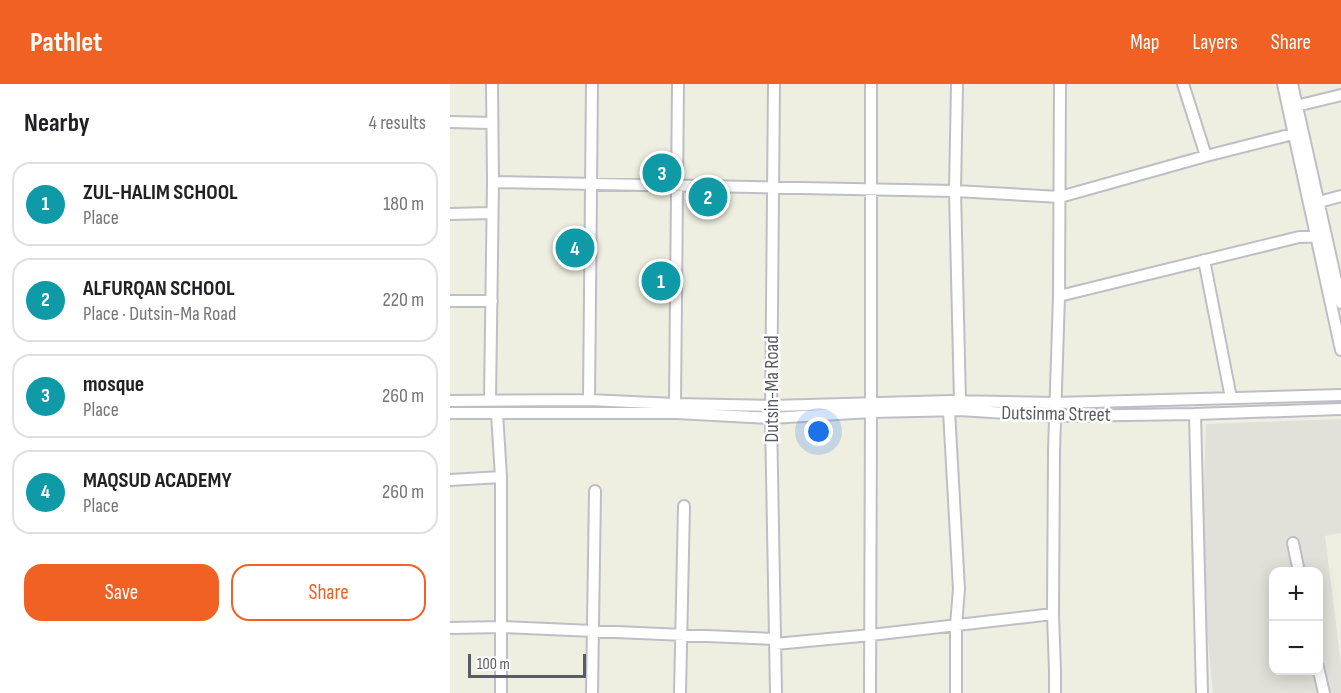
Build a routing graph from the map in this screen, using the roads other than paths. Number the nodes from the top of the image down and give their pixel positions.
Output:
1 (492, 84) edge
2 (592, 84) edge
3 (678, 84) edge
4 (774, 84) edge
5 (872, 84) edge
6 (957, 84) edge
7 (1060, 84) edge
8 (1183, 84) edge
9 (1283, 84) edge
10 (1292, 84) edge
11 (1341, 95) edge
12 (1296, 106) junction
13 (450, 122) edge
14 (492, 123) junction
15 (1293, 134) junction
16 (1206, 156) junction
17 (493, 182) junction
18 (591, 183) junction
19 (677, 185) junction
20 (773, 187) junction
21 (871, 189) junction
22 (955, 191) junction
23 (1341, 196) edge
24 (1060, 197) junction
25 (1319, 202) junction
26 (492, 213) junction
27 (450, 214) edge
28 (1321, 236) junction
29 (1204, 260) junction
30 (1059, 296) junction
31 (450, 301) edge
32 (492, 301) junction
33 (1341, 303) edge
34 (1341, 350) edge
35 (1341, 395) edge
36 (1232, 398) junction
37 (490, 400) junction
38 (589, 400) junction
39 (450, 401) edge
40 (960, 401) junction
41 (1056, 403) junction
42 (675, 404) junction
43 (772, 406) junction
44 (871, 407) junction
45 (1341, 409) edge
46 (949, 411) junction
47 (450, 413) edge
48 (496, 413) junction
49 (1195, 414) junction
50 (1055, 416) junction
51 (771, 418) junction
52 (501, 477) junction
53 (450, 480) edge
54 (595, 491) dead end
55 (684, 506) dead end
56 (1293, 543) dead end
57 (1298, 567) edge
58 (1053, 614) junction
59 (956, 625) junction
60 (502, 627) junction
61 (450, 628) edge
62 (593, 632) junction
63 (682, 635) junction
64 (871, 635) junction
65 (775, 642) junction
66 (1320, 675) edge
67 (501, 693) edge
68 (592, 693) edge
69 (680, 693) edge
70 (776, 693) edge
71 (870, 693) edge
72 (956, 693) edge
73 (1055, 693) edge
74 (1202, 693) edge
75 (1324, 693) edge

1 - 14 street
2 - 18 street
3 - 19 street
4 - 20 street, Dutsin-Ma Road
5 - 21 street
6 - 22 street
7 - 24 street
8 - 16 street
9 - 15 street
10 - 12 street
11 - 12 street
12 - 25 street
13 - 14 street
14 - 17 street
15 - 16 street
15 - 28 street
16 - 24 street
17 - 18 street
17 - 26 street
18 - 19 street
18 - 38 street
19 - 20 street
19 - 42 street
20 - 21 street
20 - 43 street, Dutsin-Ma Road
21 - 22 street
21 - 44 street
22 - 24 street
22 - 40 street
23 - 25 street
24 - 30 street
25 - 28 street
26 - 27 street
26 - 32 street
28 - 29 street
28 - 33 street
28 - 34 street
29 - 30 street
29 - 36 street
30 - 41 street
31 - 32 street
32 - 37 street
35 - 36 street, Dutsinma Street
36 - 41 street, Dutsinma Street
37 - 38 street, Dutsinma Street
37 - 39 street, Dutsinma Street
38 - 42 street, Dutsinma Street
40 - 41 street, Dutsinma Street
40 - 44 street, Dutsinma Street
41 - 50 street
42 - 43 street, Dutsinma Street
43 - 44 street, Dutsinma Street
43 - 51 street, Dutsin-Ma Road
44 - 46 street, Dutsinma Street
44 - 51 street, Dutsinma Street
44 - 64 street
45 - 49 street, Dutsinma Street
46 - 50 street, Dutsinma Street
46 - 59 street
47 - 48 street, Dutsinma Street
48 - 51 street, Dutsinma Street
48 - 52 street
49 - 50 street, Dutsinma Street
49 - 74 street
50 - 58 street
51 - 65 street, Dutsin-Ma Road
52 - 53 street
52 - 60 street
54 - 62 street
55 - 63 street
56 - 57 street
58 - 59 street
58 - 73 street
59 - 64 street
59 - 72 street
60 - 61 street
60 - 62 street
60 - 67 street
62 - 63 street
62 - 68 street
63 - 65 street
63 - 69 street
64 - 65 street
64 - 71 street
65 - 70 street, Dutsin-Ma Road
66 - 75 street

